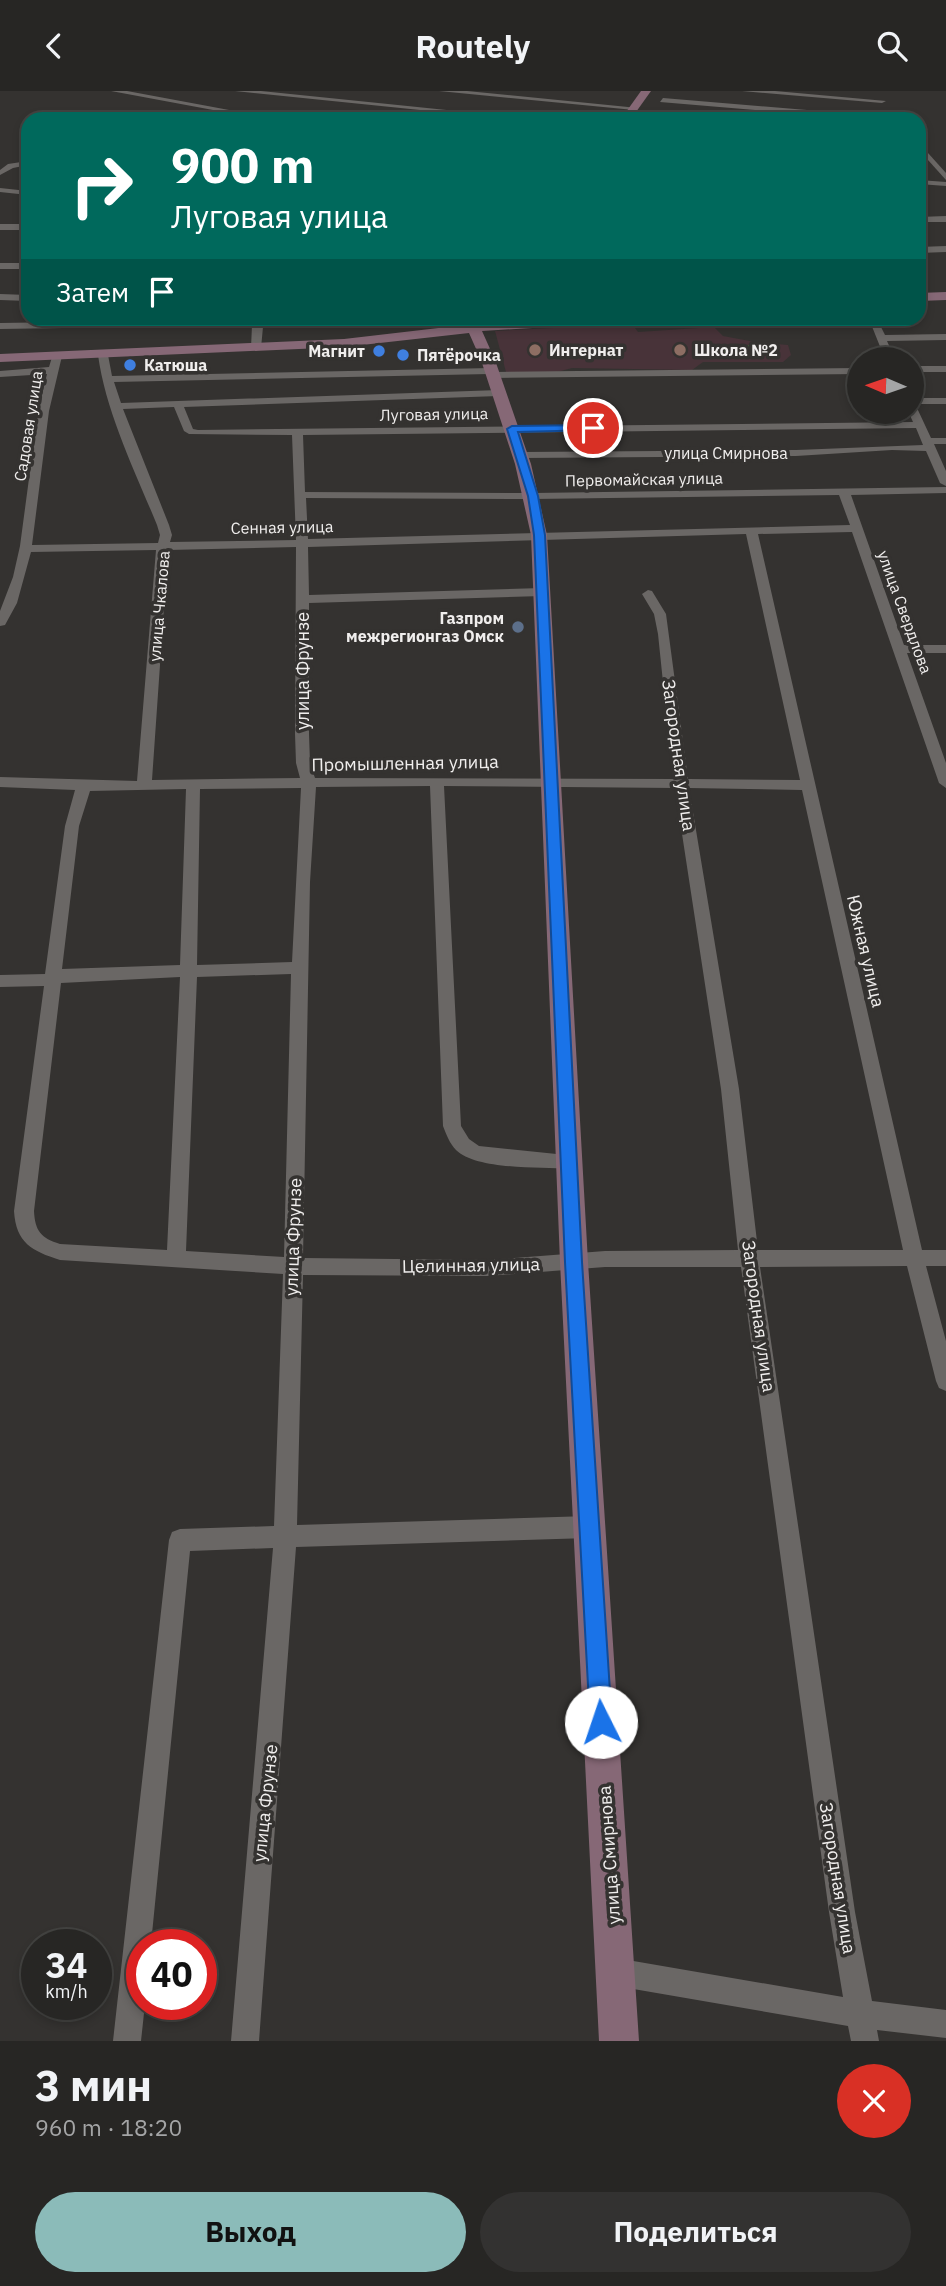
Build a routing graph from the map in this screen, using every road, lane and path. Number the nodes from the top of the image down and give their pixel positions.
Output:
1 (115, 91) edge
2 (178, 91) edge
3 (239, 91) edge
4 (443, 91) edge
5 (646, 91) edge
6 (746, 91) edge
7 (873, 91) edge
8 (286, 93) edge
9 (164, 99) junction
10 (663, 100) dead end
11 (882, 101) junction
12 (221, 112) edge
13 (465, 112) edge
14 (606, 112) edge
15 (631, 112) edge
16 (807, 112) edge
17 (891, 112) edge
18 (926, 154) edge
19 (926, 161) edge
20 (932, 161) junction
21 (21, 164) edge
22 (0, 173) edge
23 (946, 179) edge
24 (926, 183) edge
25 (946, 184) edge
26 (0, 190) edge
27 (21, 192) edge
28 (946, 219) edge
29 (926, 220) edge
30 (0, 227) edge
31 (21, 227) edge
32 (946, 249) edge
33 (926, 250) edge
34 (21, 266) edge
35 (0, 267) edge
36 (946, 296) edge
37 (0, 297) edge
38 (926, 297) edge
39 (21, 298) edge
40 (0, 326) edge
41 (21, 326) edge
42 (256, 326) edge
43 (460, 326) edge
44 (477, 326) edge
45 (876, 326) edge
46 (946, 337) edge
47 (882, 338) junction
48 (885, 347) edge
49 (256, 348) junction
50 (103, 355) junction
51 (0, 358) edge
52 (55, 363) junction
53 (924, 369) edge
54 (946, 369) edge
55 (847, 371) edge
56 (0, 374) edge
57 (108, 379) junction
58 (494, 380) junction
59 (924, 401) edge
60 (946, 401) edge
61 (178, 404) junction
62 (116, 406) junction
63 (920, 425) joint
64 (512, 429) junction
65 (297, 432) junction
66 (946, 441) edge
67 (929, 445) junction
68 (522, 455) junction
69 (946, 483) edge
70 (946, 490) edge
71 (845, 492) junction
72 (300, 495) junction
73 (533, 496) junction
74 (857, 528) junction
75 (751, 529) junction
76 (539, 537) junction
77 (302, 543) junction
78 (164, 544) junction
79 (24, 549) junction
80 (542, 592) junction
81 (648, 594) dead end
82 (303, 600) junction
83 (0, 622) edge
84 (900, 649) junction
85 (946, 649) edge
86 (437, 781) junction
87 (0, 782) edge
88 (550, 782) junction
89 (681, 782) junction
90 (309, 783) junction
91 (946, 783) edge
92 (193, 784) junction
93 (144, 785) junction
94 (809, 785) junction
95 (84, 786) junction
96 (300, 968) junction
97 (188, 972) junction
98 (55, 978) junction
99 (0, 981) edge
100 (569, 1161) junction
101 (915, 1257) junction
102 (751, 1258) junction
103 (946, 1258) edge
104 (176, 1261) junction
105 (573, 1262) junction
106 (292, 1266) junction
107 (946, 1381) edge
108 (589, 1527) junction
109 (285, 1535) junction
110 (616, 1972) junction
111 (946, 2024) edge
112 (863, 2028) edge
113 (127, 2041) edge
114 (245, 2041) edge
115 (619, 2041) edge

1 - 9 street
2 - 9 street
3 - 8 street
4 - 14 street
5 - 15 street
6 - 11 street
7 - 11 street
8 - 13 street
9 - 12 street
10 - 16 street
11 - 17 street
18 - 20 street
19 - 20 street
20 - 23 street
21 - 22 street
24 - 25 street
26 - 27 street
28 - 29 street
30 - 31 street
32 - 33 street
34 - 35 street
36 - 38 street
37 - 39 street
40 - 41 street
42 - 49 street
43 - 49 street
44 - 58 street, улица Смирнова
45 - 47 street
46 - 47 street
47 - 48 street
49 - 50 street
50 - 52 street
50 - 57 street, улица Чкалова
51 - 52 street
52 - 56 street
52 - 79 street, Садовая улица
53 - 54 street
55 - 58 street
57 - 58 street
57 - 62 street, улица Чкалова
58 - 61 street
58 - 64 street, улица Смирнова
59 - 60 street
61 - 62 street
61 - 65 street, Луговая улица
62 - 78 street, улица Чкалова
63 - 64 street, Луговая улица
63 - 67 street
64 - 65 street, Луговая улица
64 - 68 street, улица Смирнова
65 - 72 street, улица Фрунзе
66 - 67 street, улица Смирнова
67 - 68 street, улица Смирнова
67 - 69 street
68 - 73 street, улица Смирнова
70 - 71 street, Первомайская улица
71 - 73 street, Первомайская улица
71 - 74 street, улица Свердлова
72 - 73 street, Первомайская улица
72 - 77 street, улица Фрунзе
73 - 76 street, улица Смирнова
74 - 75 street, Сенная улица
74 - 84 street, улица Свердлова
75 - 76 street, Сенная улица
75 - 94 street, Южная улица
76 - 77 street, Сенная улица
76 - 80 street, улица Смирнова
77 - 78 street, Сенная улица
77 - 82 street, улица Фрунзе
78 - 79 street, Сенная улица
78 - 93 street, улица Чкалова
79 - 83 street, Садовая улица
80 - 82 street
80 - 88 street, улица Смирнова
81 - 89 street, Загородная улица
82 - 90 street, улица Фрунзе
84 - 85 street
84 - 91 street, улица Свердлова
86 - 88 street, Промышленная улица
86 - 90 street, Промышленная улица
86 - 100 street
87 - 95 street, Промышленная улица
88 - 89 street, Промышленная улица
88 - 100 street, улица Смирнова
89 - 94 street, Промышленная улица
89 - 102 street, Загородная улица
90 - 92 street, Промышленная улица
90 - 96 street, улица Фрунзе
92 - 93 street, Промышленная улица
92 - 97 street
93 - 95 street, Промышленная улица
94 - 101 street, Южная улица
95 - 98 street
96 - 97 street
96 - 106 street, улица Фрунзе
97 - 98 street
97 - 104 street
98 - 99 street
98 - 104 street, Целинная улица
100 - 105 street, улица Смирнова
101 - 102 street, Целинная улица
101 - 103 street, Целинная улица
101 - 107 street, Южная улица
102 - 105 street, Целинная улица
102 - 112 street, Загородная улица
104 - 106 street, Целинная улица
105 - 106 street, Целинная улица
105 - 108 street, улица Смирнова
106 - 109 street, улица Фрунзе
108 - 109 street
108 - 110 street, улица Смирнова
109 - 113 street
109 - 114 street, улица Фрунзе
110 - 112 street
110 - 115 street, улица Смирнова
111 - 112 street

